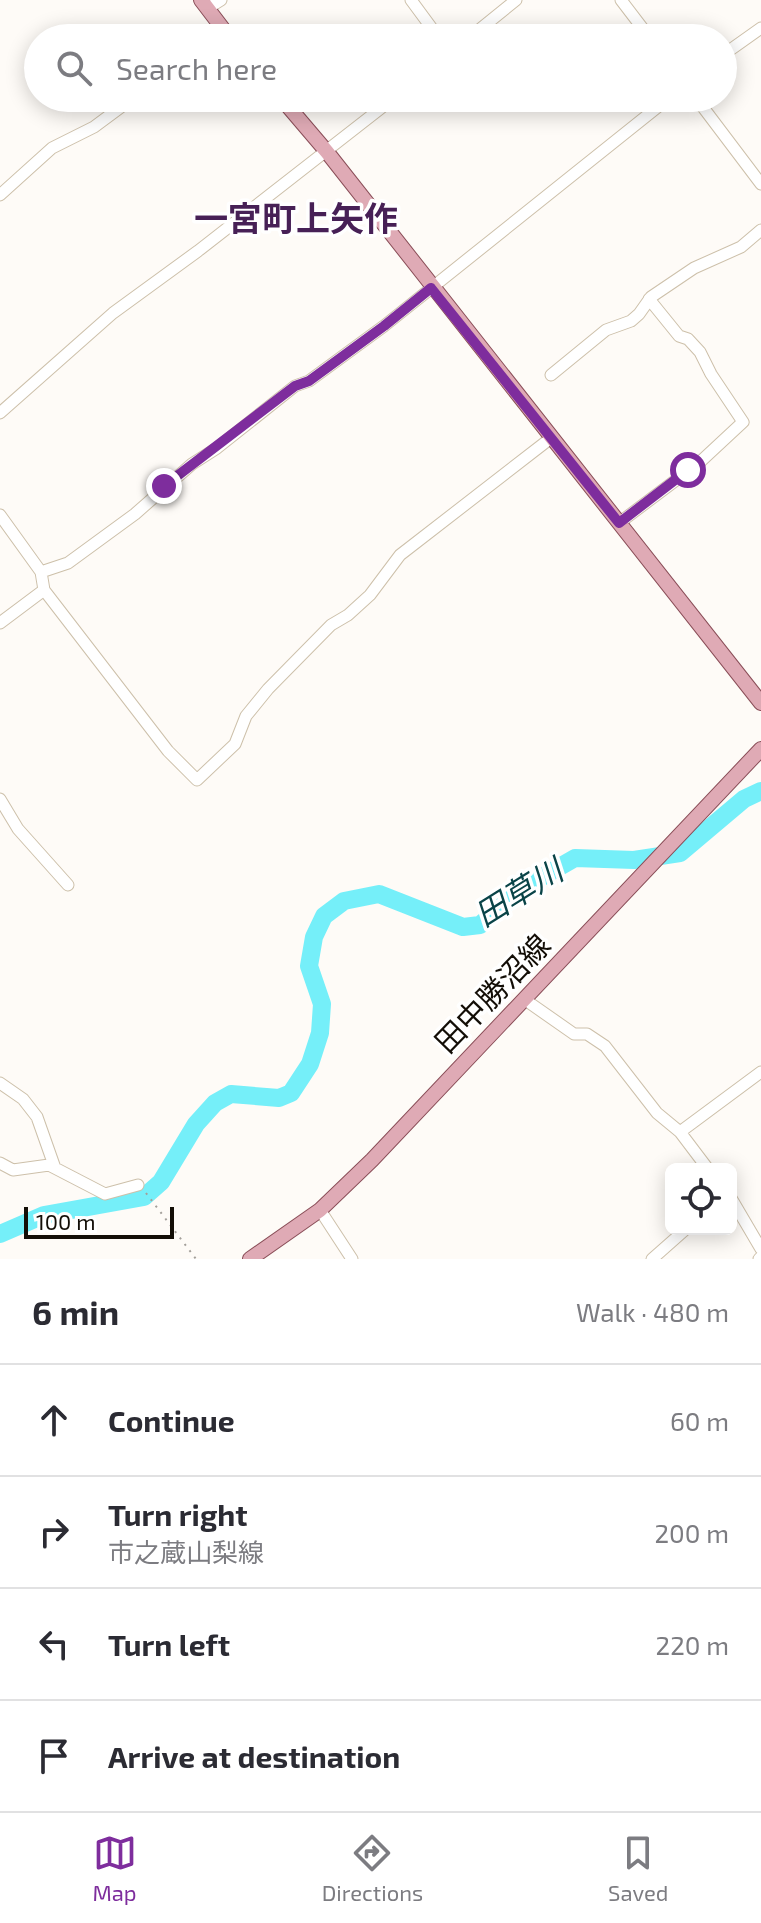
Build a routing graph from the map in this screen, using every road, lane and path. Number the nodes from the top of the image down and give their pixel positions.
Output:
1 (221, 0) edge
2 (411, 0) edge
3 (516, 0) edge
4 (621, 0) edge
5 (204, 4) edge
6 (218, 24) edge
7 (429, 24) edge
8 (486, 24) edge
9 (639, 24) edge
10 (761, 28) edge
11 (737, 45) edge
12 (114, 112) edge
13 (293, 112) edge
14 (377, 112) edge
15 (651, 112) edge
16 (707, 112) edge
17 (327, 152) junction
18 (761, 184) edge
19 (0, 195) edge
20 (761, 230) edge
21 (431, 288) junction
22 (649, 299) junction
23 (551, 375) dead end
24 (0, 413) edge
25 (551, 438) junction
26 (0, 515) edge
27 (619, 523) junction
28 (41, 572) junction
29 (44, 590) junction
30 (0, 623) edge
31 (761, 703) edge
32 (761, 749) edge
33 (0, 799) edge
34 (68, 885) dead end
35 (524, 999) junction
36 (761, 1072) edge
37 (0, 1083) edge
38 (680, 1132) junction
39 (0, 1163) edge
40 (703, 1163) edge
41 (55, 1168) junction
42 (140, 1187) joint
43 (737, 1209) edge
44 (320, 1210) junction
45 (679, 1235) edge
46 (761, 1249) edge
47 (196, 1259) edge
48 (250, 1259) edge
49 (352, 1259) edge
50 (652, 1259) edge

1 - 5 street
2 - 7 street
3 - 8 street
4 - 9 street
5 - 6 main road
10 - 11 street
12 - 19 street
13 - 17 main road
14 - 17 street
15 - 21 street
16 - 18 street
17 - 21 main road
17 - 24 street
20 - 22 street
21 - 25 main road
21 - 28 street
22 - 23 street
22 - 27 street
25 - 27 main road
25 - 29 street
26 - 28 street
27 - 31 main road
28 - 29 street
29 - 30 street
32 - 35 main road, 田中勝沼線
33 - 34 street
35 - 38 street
35 - 44 main road, 田中勝沼線
36 - 38 street
37 - 41 street
38 - 40 street
39 - 41 street
41 - 42 street
42 - 47 path
43 - 46 street
44 - 48 main road, 田中勝沼線
44 - 49 street
45 - 50 street

